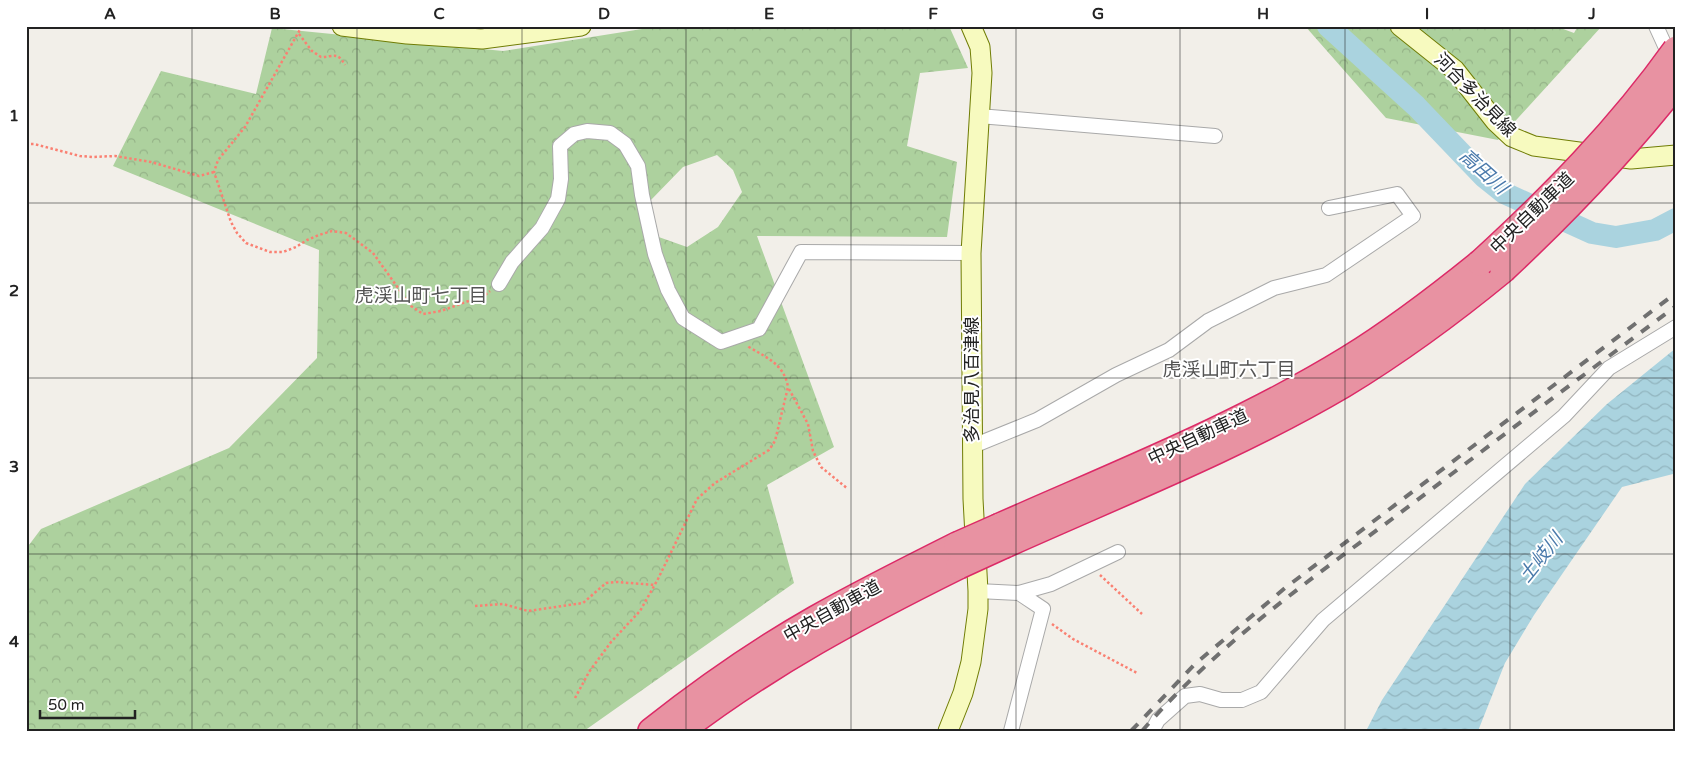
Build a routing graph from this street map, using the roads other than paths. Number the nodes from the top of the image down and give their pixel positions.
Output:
1 (342, 26) edge
2 (581, 26) edge
3 (971, 26) edge
4 (1400, 26) edge
5 (1656, 26) edge
6 (1676, 49) edge
7 (1676, 68) edge
8 (1676, 84) edge
9 (979, 116) junction
10 (1215, 136) dead end
11 (1676, 155) edge
12 (1329, 208) dead end
13 (972, 253) junction
14 (1492, 267) junction
15 (499, 284) road end
16 (1676, 327) edge
17 (973, 446) junction
18 (1118, 552) dead end
19 (958, 556) junction
20 (978, 591) junction
21 (1019, 593) junction
22 (651, 731) edge
23 (681, 731) edge
24 (948, 731) edge
25 (1011, 731) edge
26 (1152, 731) edge

1 - 2 main road
3 - 9 main road, 多治見八百津線
4 - 11 main road, 河合多治見線
5 - 7 street
6 - 14 highway, 中央自動車道, bridge
8 - 14 highway, 中央自動車道, bridge
9 - 10 street
9 - 13 main road, 多治見八百津線
12 - 17 street
13 - 15 street
13 - 17 main road, 多治見八百津線
14 - 19 highway, 中央自動車道, bridge
16 - 26 street
17 - 20 main road, 多治見八百津線
18 - 21 street
19 - 22 highway, 中央自動車道
19 - 23 highway, 中央自動車道
20 - 21 street
20 - 24 main road, 多治見八百津線
21 - 25 street

